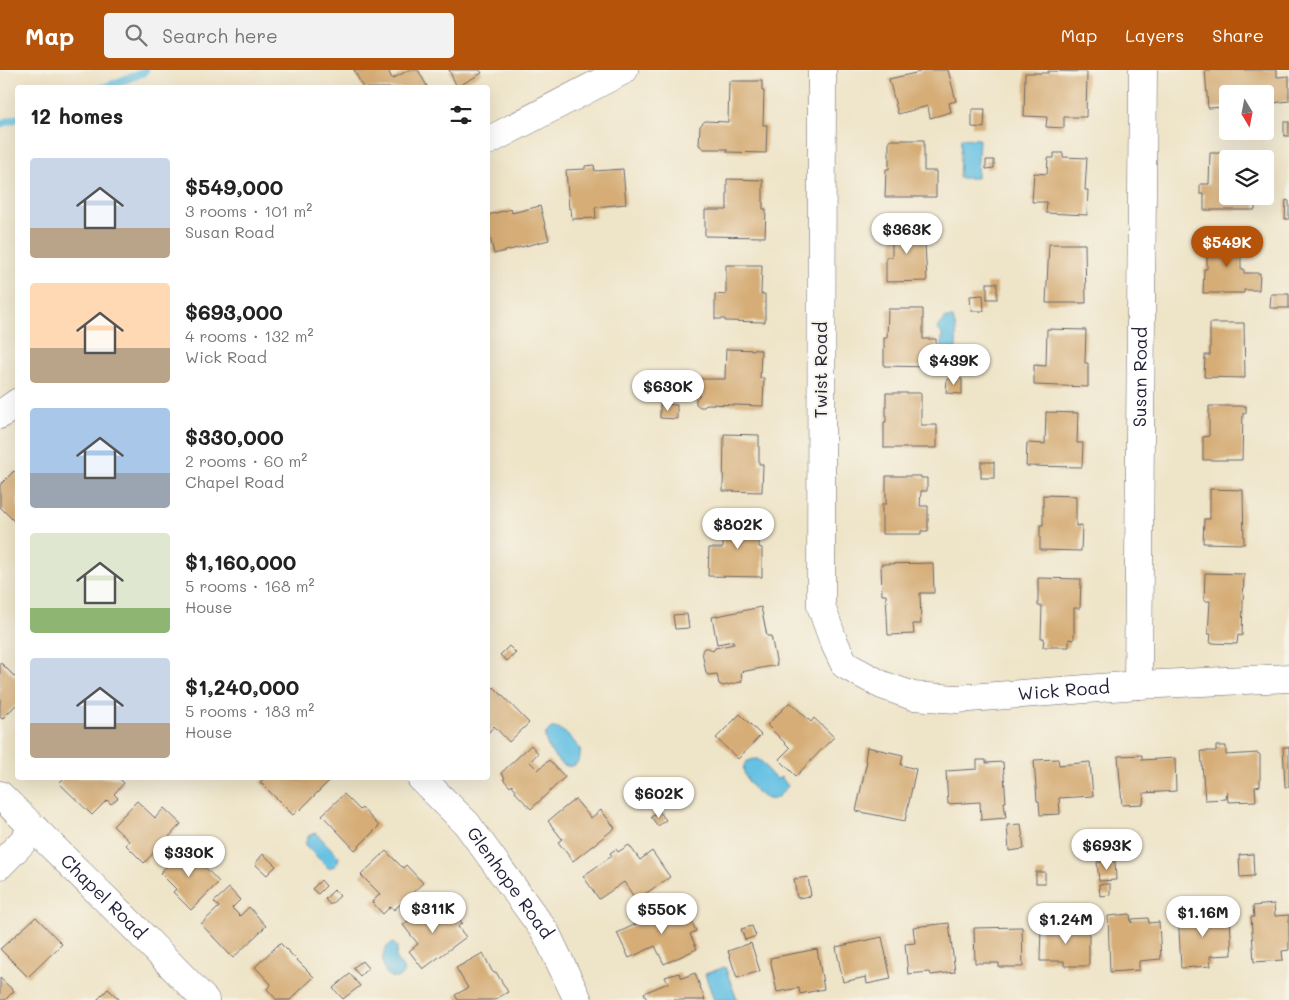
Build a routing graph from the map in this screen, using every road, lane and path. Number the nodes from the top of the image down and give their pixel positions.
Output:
1 (624, 70) edge
2 (822, 70) edge
3 (1144, 70) edge
4 (490, 140) edge
5 (15, 404) edge
6 (0, 415) edge
7 (845, 664) joint
8 (1289, 678) edge
9 (1138, 685) junction
10 (423, 780) edge
11 (0, 795) edge
12 (35, 829) junction
13 (0, 865) edge
14 (205, 1000) edge
15 (578, 1000) edge

1 - 4 street
2 - 7 street, Twist Road
3 - 9 street, Susan Road
5 - 6 street
7 - 9 street, Wick Road
8 - 9 street, Wick Road
10 - 15 street, Glenhope Road
11 - 12 street, Chapel Road
12 - 13 street
12 - 14 street, Chapel Road

